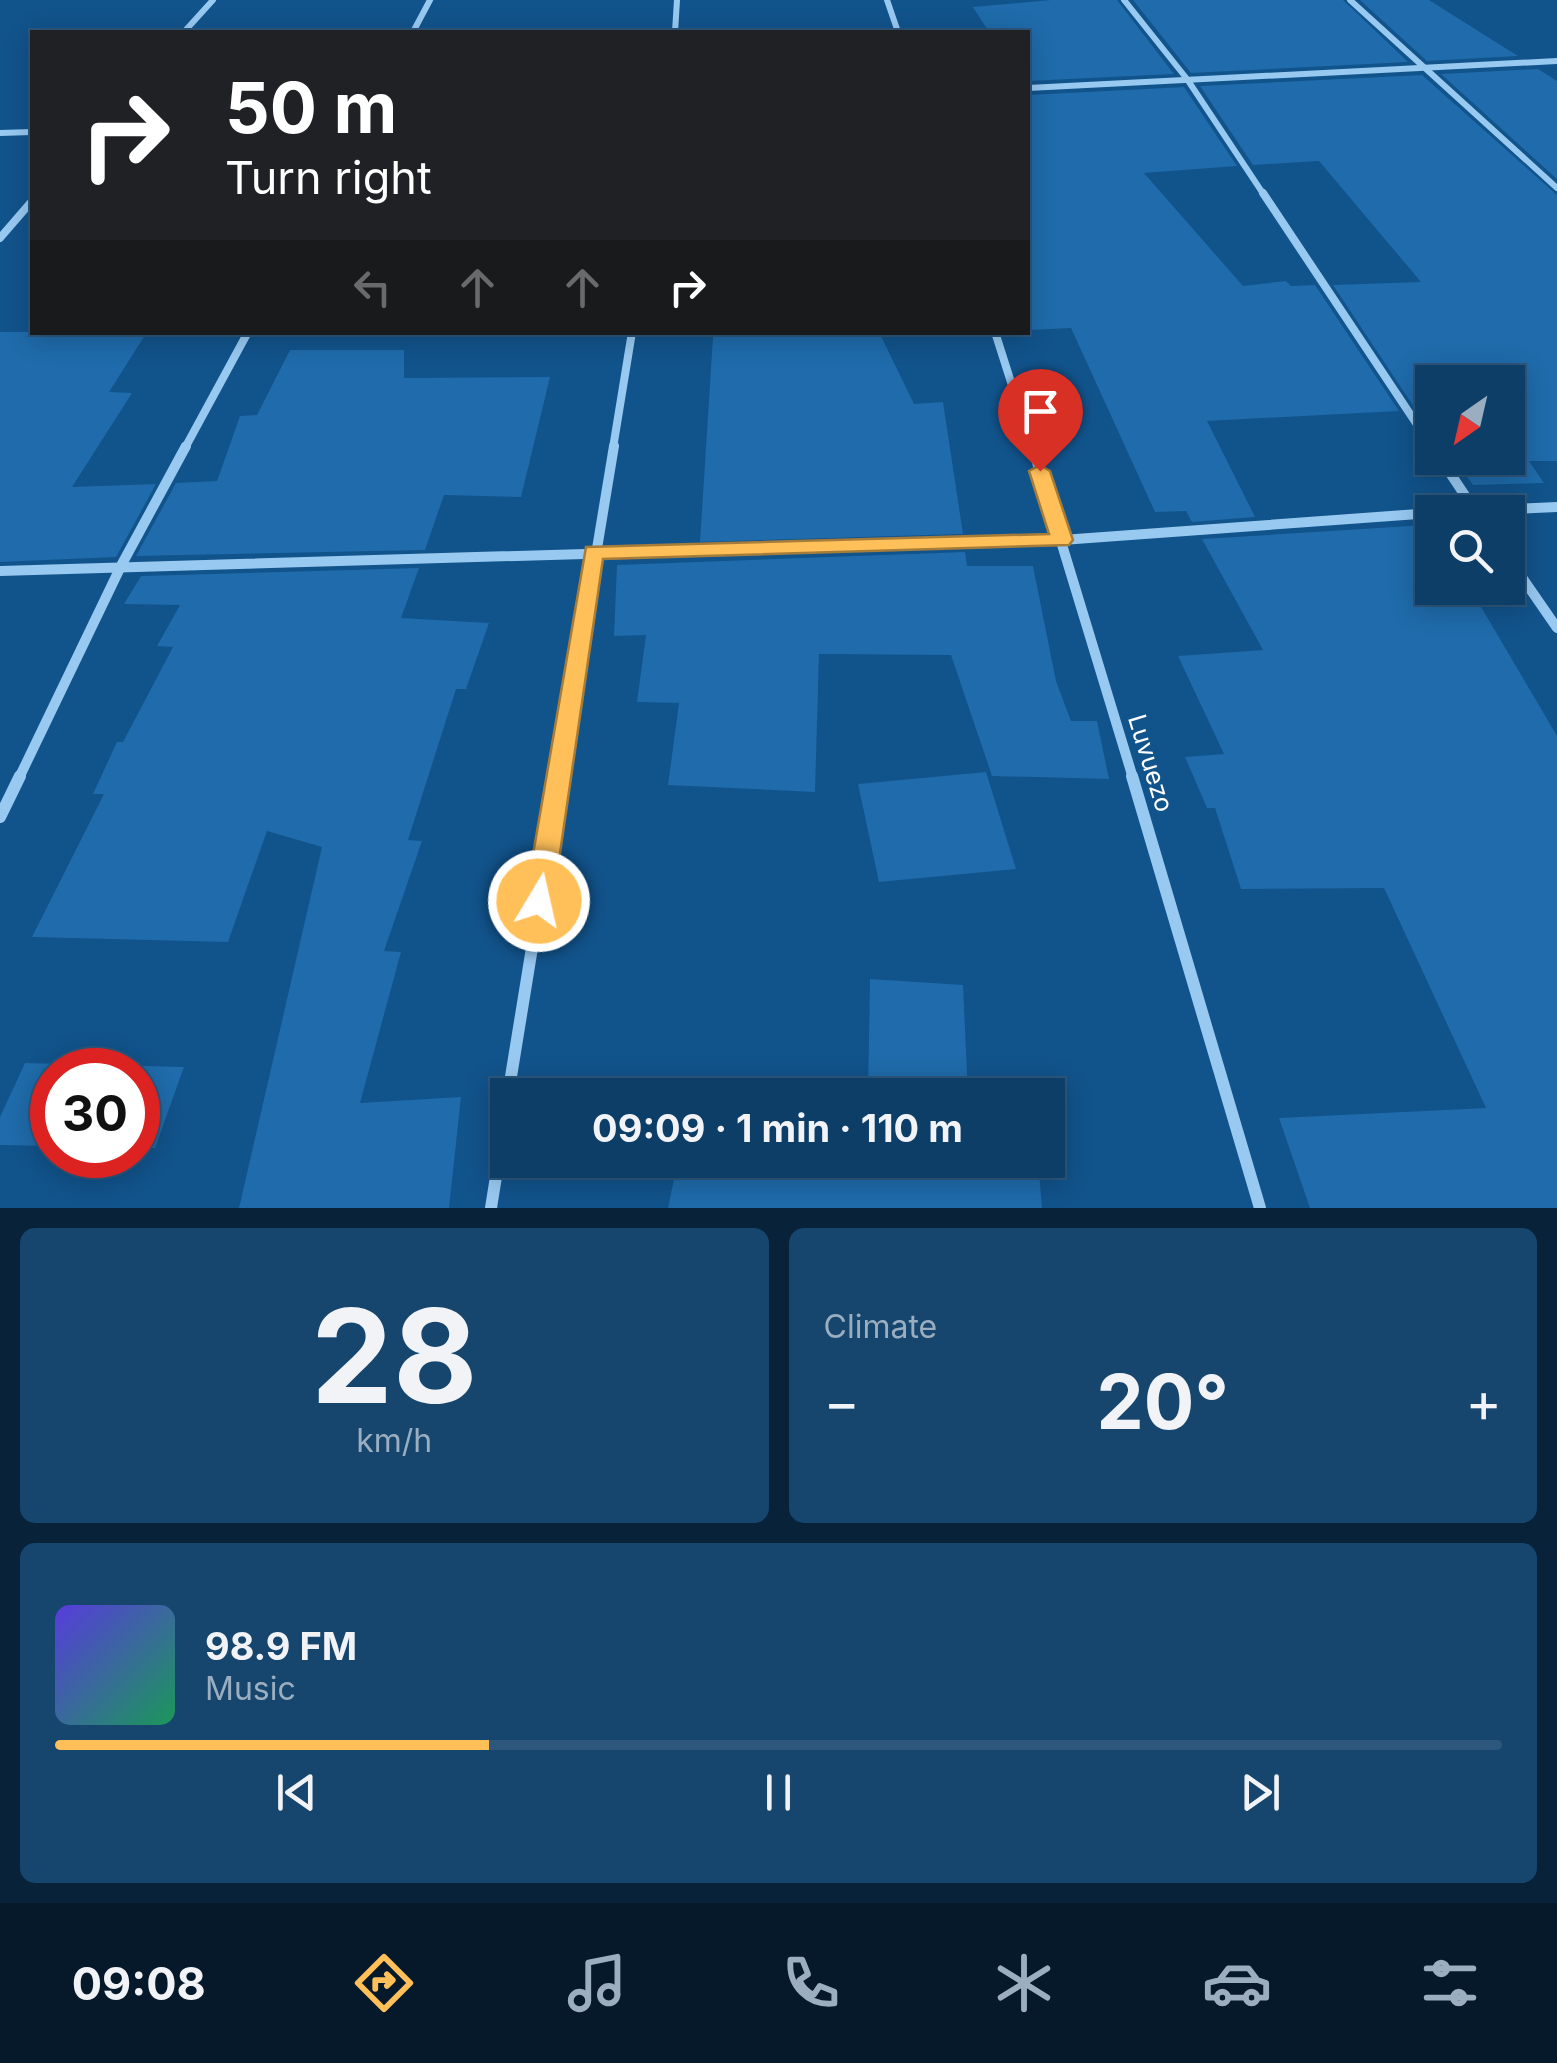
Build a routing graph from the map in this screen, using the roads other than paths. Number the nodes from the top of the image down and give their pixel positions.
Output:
1 (212, 0) edge
2 (430, 0) edge
3 (676, 0) edge
4 (887, 0) edge
5 (1124, 0) edge
6 (1350, 0) edge
7 (186, 30) edge
8 (413, 30) edge
9 (675, 30) edge
10 (897, 30) edge
11 (1557, 61) edge
12 (1423, 68) junction
13 (1187, 79) junction
14 (1030, 88) edge
15 (30, 132) edge
16 (0, 133) edge
17 (1557, 188) edge
18 (30, 203) edge
19 (0, 238) edge
20 (246, 335) edge
21 (631, 335) edge
22 (996, 335) edge
23 (1415, 421) edge
24 (1557, 508) edge
25 (1525, 509) edge
26 (1415, 514) edge
27 (1062, 540) junction
28 (594, 552) junction
29 (122, 564) junction
30 (0, 571) edge
31 (1525, 582) edge
32 (1557, 628) edge
33 (0, 818) edge
34 (511, 1078) edge
35 (496, 1178) edge
36 (491, 1208) edge
37 (1260, 1208) edge

1 - 7 street
2 - 8 street
3 - 9 street
4 - 10 street
5 - 13 street
6 - 12 street
11 - 12 street
12 - 13 street
12 - 17 street
13 - 14 street
13 - 23 street
15 - 16 street
18 - 19 street
20 - 29 street
21 - 28 street
22 - 27 street, Luvuezo
24 - 25 street
26 - 27 street
27 - 28 street
27 - 37 street, Luvuezo
28 - 29 street
28 - 34 street
29 - 30 street
29 - 33 street
31 - 32 street
35 - 36 street

